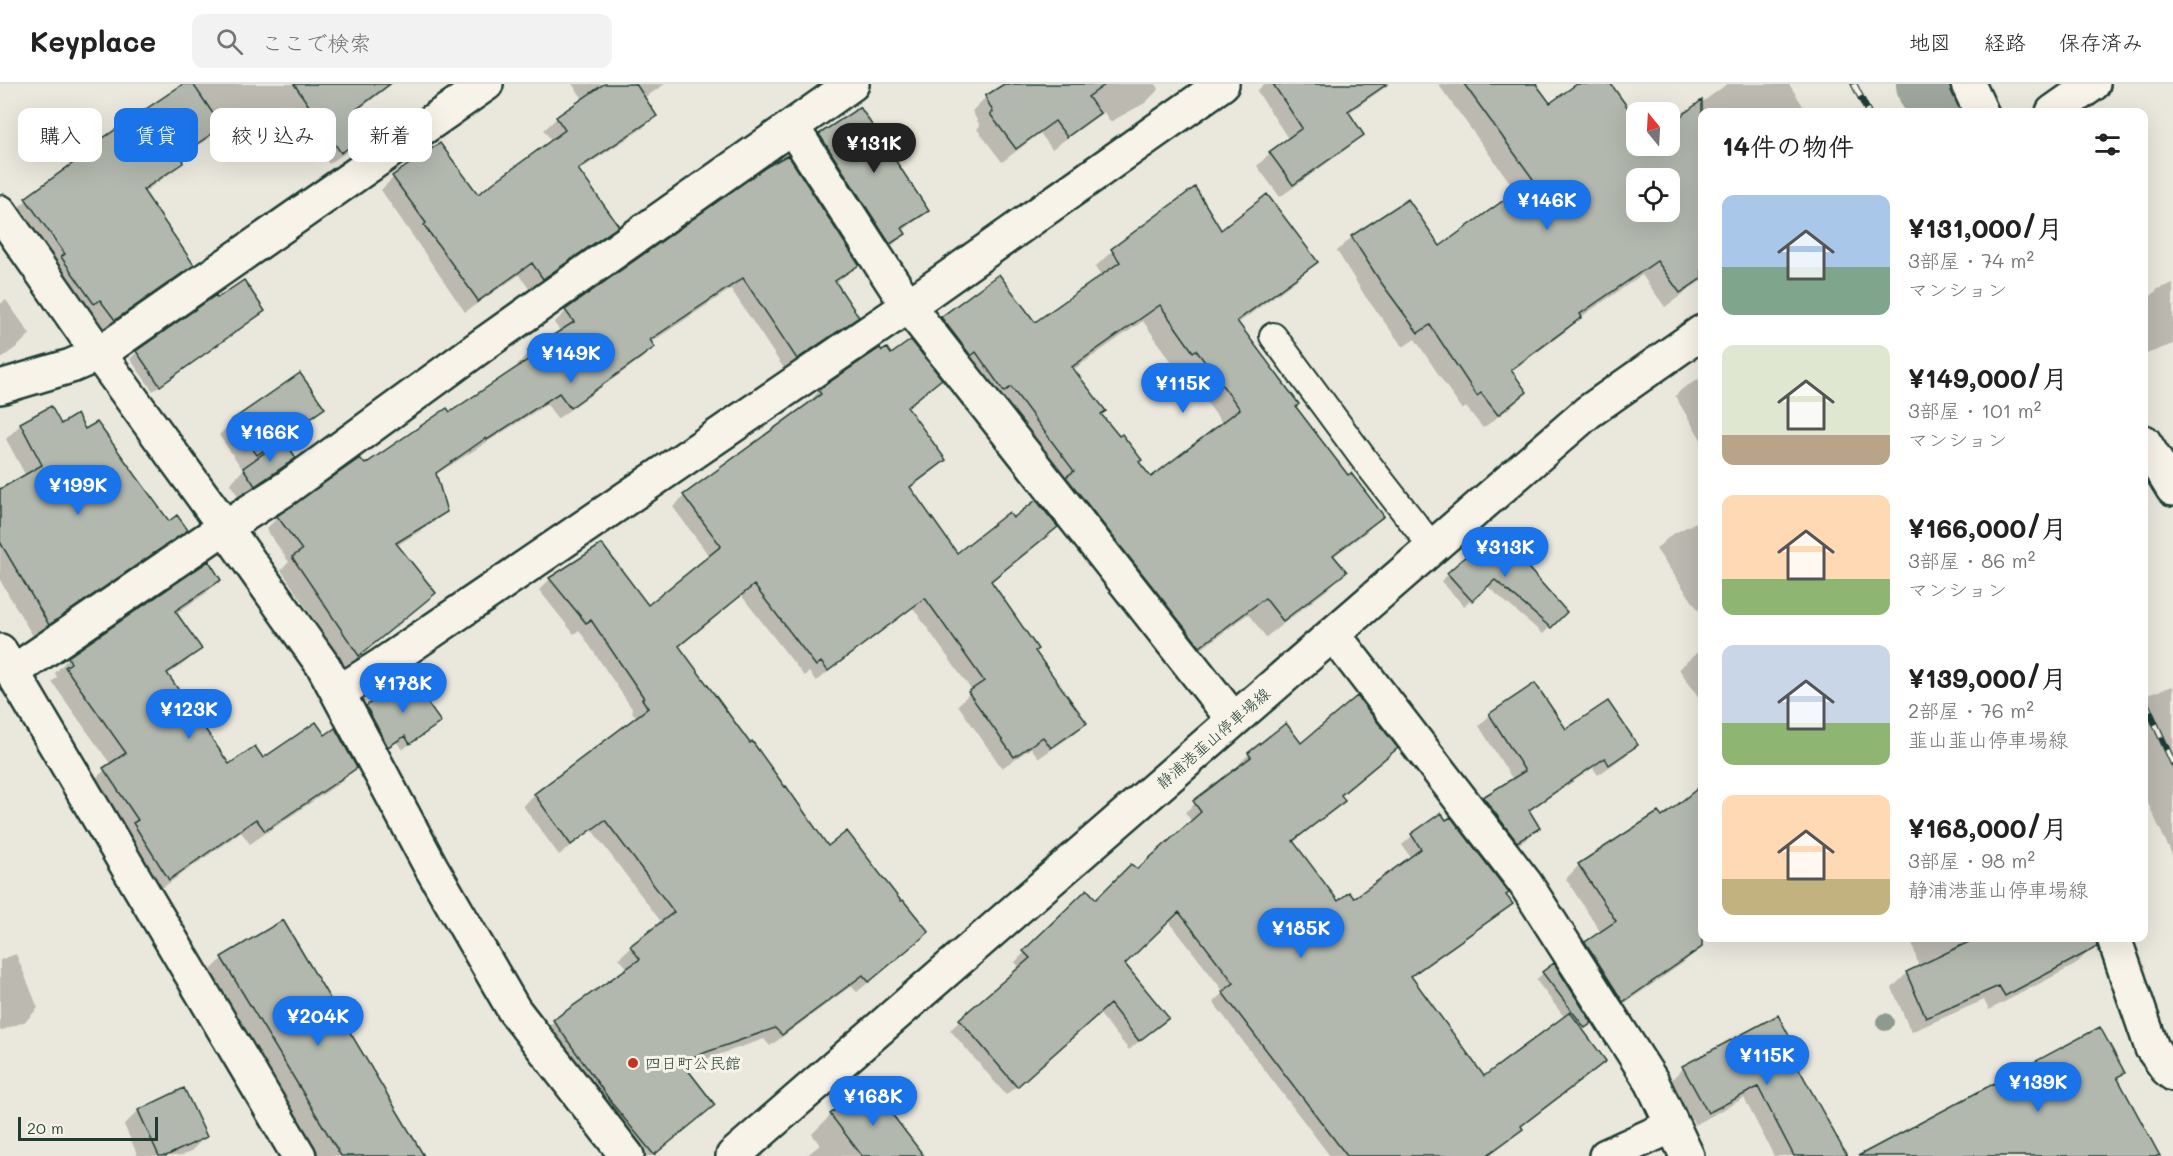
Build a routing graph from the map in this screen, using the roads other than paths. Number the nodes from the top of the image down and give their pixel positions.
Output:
1 (486, 84) edge
2 (852, 84) edge
3 (1222, 84) edge
4 (1968, 84) edge
5 (2093, 84) edge
6 (1979, 108) edge
7 (2059, 108) edge
8 (792, 127) junction
9 (0, 212) edge
10 (908, 306) junction
11 (1698, 335) edge
12 (1273, 336) dead end
13 (99, 354) junction
14 (0, 387) edge
15 (2148, 448) edge
16 (2173, 489) edge
17 (225, 527) junction
18 (1433, 548) junction
19 (1334, 635) junction
20 (6, 661) edge
21 (338, 693) junction
22 (1233, 719) junction
23 (2115, 942) edge
24 (2173, 1074) edge
25 (1672, 1125) junction
26 (299, 1156) edge
27 (627, 1156) edge
28 (733, 1156) edge
29 (1606, 1156) edge
30 (1687, 1156) edge

1 - 13 street
2 - 8 street
3 - 10 street
4 - 6 street
5 - 7 street
8 - 10 street
8 - 17 street
9 - 13 street
10 - 21 street
10 - 22 street
11 - 18 street, 静浦港韮山停車場線
12 - 18 lane
13 - 14 street
13 - 17 street
15 - 16 street
17 - 20 street
17 - 21 street
18 - 19 street, 静浦港韮山停車場線
19 - 22 street, 静浦港韮山停車場線
19 - 25 street
20 - 26 street
21 - 27 street
22 - 28 street, 静浦港韮山停車場線
23 - 24 street
25 - 29 street
25 - 30 street

